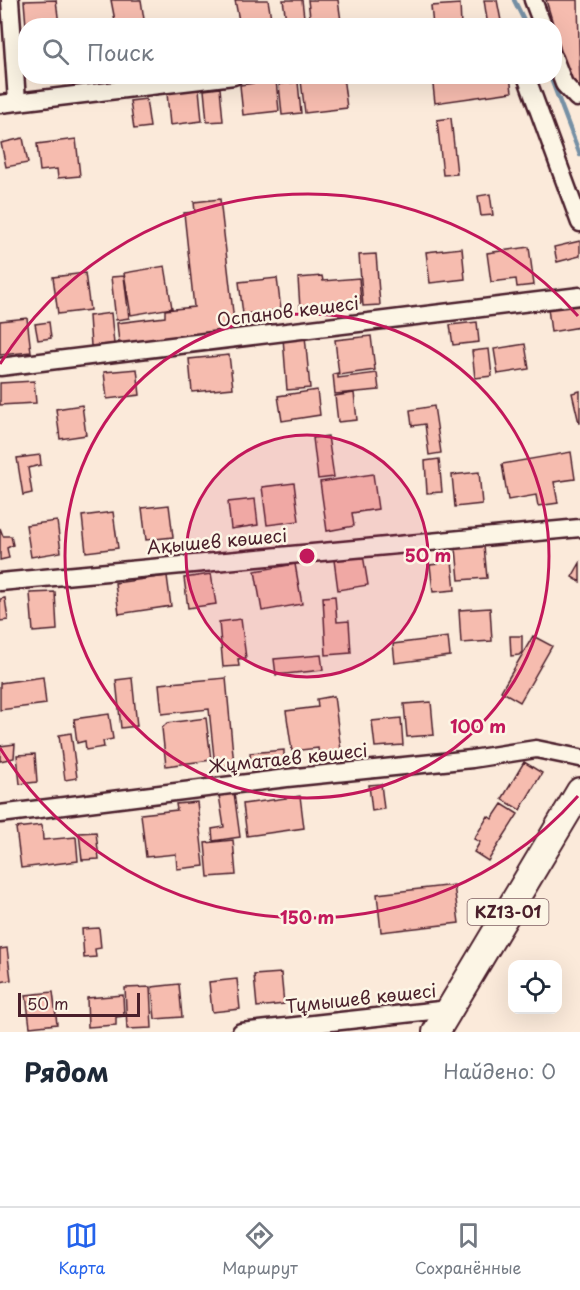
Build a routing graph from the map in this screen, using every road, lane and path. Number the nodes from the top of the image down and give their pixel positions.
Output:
1 (10, 0) edge
2 (533, 0) edge
3 (538, 18) edge
4 (562, 78) edge
5 (165, 84) edge
6 (529, 84) edge
7 (577, 98) dead end
8 (17, 101) junction
9 (0, 104) edge
10 (580, 223) edge
11 (580, 296) edge
12 (0, 367) edge
13 (580, 528) edge
14 (0, 582) edge
15 (580, 758) edge
16 (580, 792) edge
17 (0, 814) edge
18 (449, 1009) junction
19 (241, 1032) edge
20 (436, 1032) edge

1 - 8 street
2 - 3 street
4 - 7 street
5 - 8 street
6 - 10 street
8 - 9 street
11 - 12 street, Оспанов көшесі
13 - 14 street, Ақышев көшесі
15 - 17 street, Жұматаев көшесі
16 - 18 highway, KZ13-01
18 - 19 street, Тұмышев көшесі
18 - 20 highway, KZ13-01

